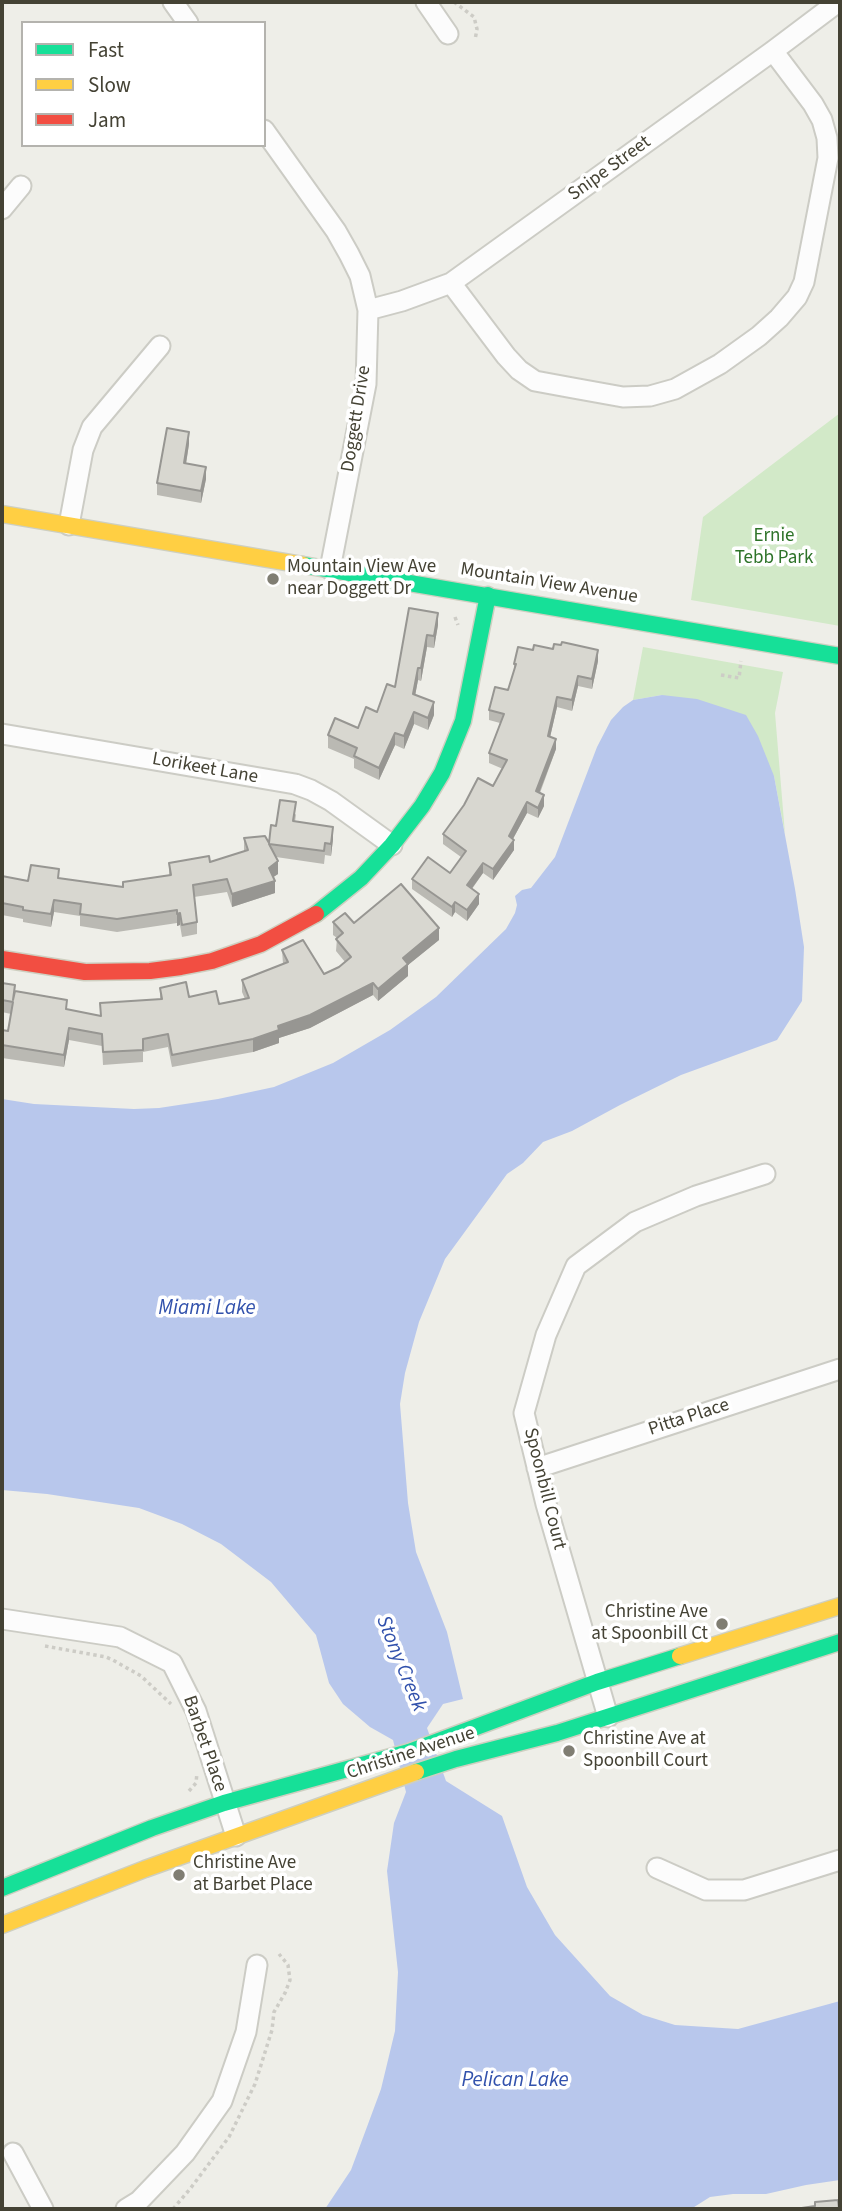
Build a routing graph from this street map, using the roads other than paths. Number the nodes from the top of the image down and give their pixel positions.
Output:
1 (173, 2) edge
2 (426, 2) edge
3 (838, 2) edge
4 (187, 21) edge
5 (449, 34) dead end
6 (773, 51) junction
7 (266, 133) edge
8 (21, 186) dead end
9 (2, 209) edge
10 (452, 283) junction
11 (368, 310) junction
12 (160, 346) dead end
13 (2, 514) edge
14 (69, 525) junction
15 (330, 569) junction
16 (488, 595) junction
17 (840, 656) edge
18 (2, 734) edge
19 (391, 845) junction
20 (2, 959) edge
21 (765, 1174) dead end
22 (840, 1368) edge
23 (537, 1468) junction
24 (840, 1606) edge
25 (2, 1619) edge
26 (840, 1642) edge
27 (597, 1682) junction
28 (608, 1717) junction
29 (224, 1803) junction
30 (236, 1836) junction
31 (840, 1860) edge
32 (657, 1868) dead end
33 (2, 1888) edge
34 (2, 1925) edge
35 (257, 1965) dead end
36 (13, 2153) dead end
37 (43, 2209) edge
38 (126, 2209) edge

1 - 4 street
2 - 5 street
3 - 6 street, Snipe Street
6 - 10 street, Snipe Street
6 - 10 street
7 - 11 street, Doggett Drive
8 - 9 street
10 - 11 street, Snipe Street
11 - 15 street, Doggett Drive
12 - 14 street
13 - 14 street, Mountain View Avenue
14 - 15 street, Mountain View Avenue
15 - 16 street, Mountain View Avenue
16 - 17 street, Mountain View Avenue
16 - 19 street
18 - 19 street, Lorikeet Lane
19 - 20 street
21 - 23 street, Spoonbill Court
22 - 23 street, Pitta Place
23 - 27 street, Spoonbill Court
24 - 27 street, Christine Avenue
25 - 29 street, Barbet Place
26 - 28 street, Christine Avenue
27 - 28 street, Spoonbill Court
27 - 29 street, Christine Avenue
28 - 30 street, Christine Avenue
29 - 30 street, Barbet Place
29 - 33 street, Christine Avenue
30 - 34 street, Christine Avenue
31 - 32 street
35 - 38 street
36 - 37 street

